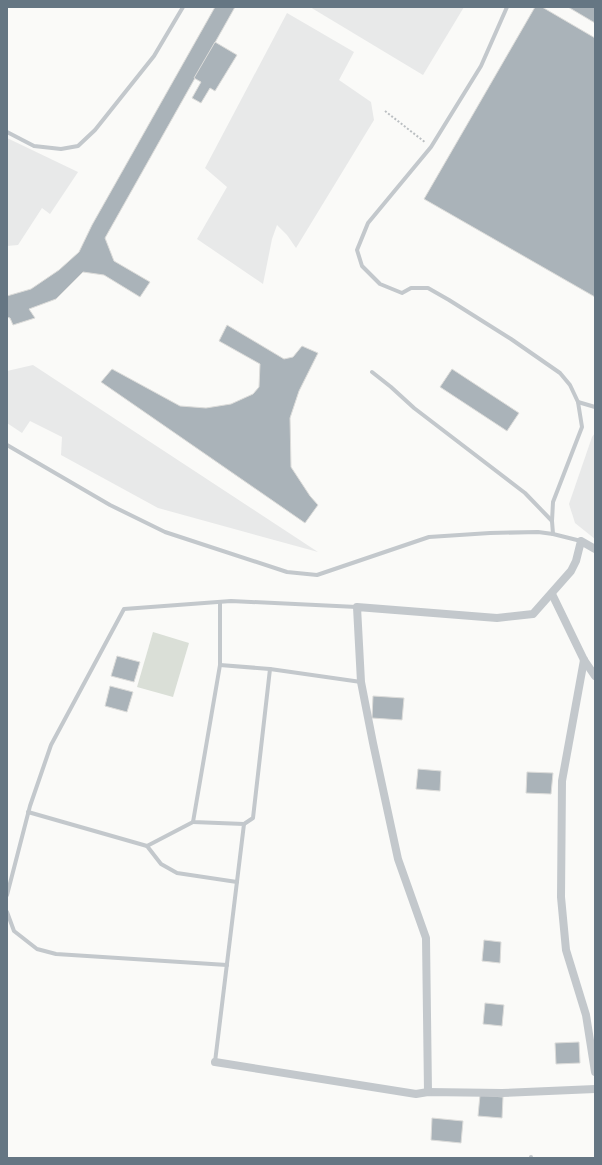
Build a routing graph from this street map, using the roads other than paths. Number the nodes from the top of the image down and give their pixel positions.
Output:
1 (183, 7) edge
2 (507, 7) edge
3 (7, 132) edge
4 (372, 372) dead end
5 (578, 402) junction
6 (595, 407) edge
7 (7, 445) edge
8 (552, 520) junction
9 (553, 534) junction
10 (581, 542) junction
11 (595, 549) edge
12 (554, 591) junction
13 (220, 602) junction
14 (357, 607) junction
15 (584, 660) junction
16 (220, 665) junction
17 (270, 669) junction
18 (595, 676) edge
19 (361, 682) junction
20 (28, 812) junction
21 (193, 822) junction
22 (244, 824) junction
23 (147, 846) junction
24 (237, 882) junction
25 (7, 895) edge
26 (7, 912) edge
27 (227, 965) junction
28 (215, 1062) joint
29 (595, 1072) edge
30 (595, 1089) edge
31 (428, 1092) junction

1 - 3 lane
2 - 5 lane
4 - 8 lane
5 - 6 lane
5 - 8 lane
7 - 9 lane
8 - 9 lane
9 - 10 lane
10 - 11 street
10 - 12 street
12 - 14 street
12 - 15 street
13 - 14 lane
13 - 16 lane
13 - 20 lane
14 - 19 street
15 - 18 street
15 - 29 street
16 - 17 lane
16 - 21 lane
17 - 19 lane
17 - 22 lane
19 - 31 street
20 - 23 lane
20 - 25 lane
21 - 22 lane
21 - 23 lane
22 - 24 lane
23 - 24 lane
24 - 27 lane
26 - 27 lane
27 - 28 lane
28 - 31 street
30 - 31 street

